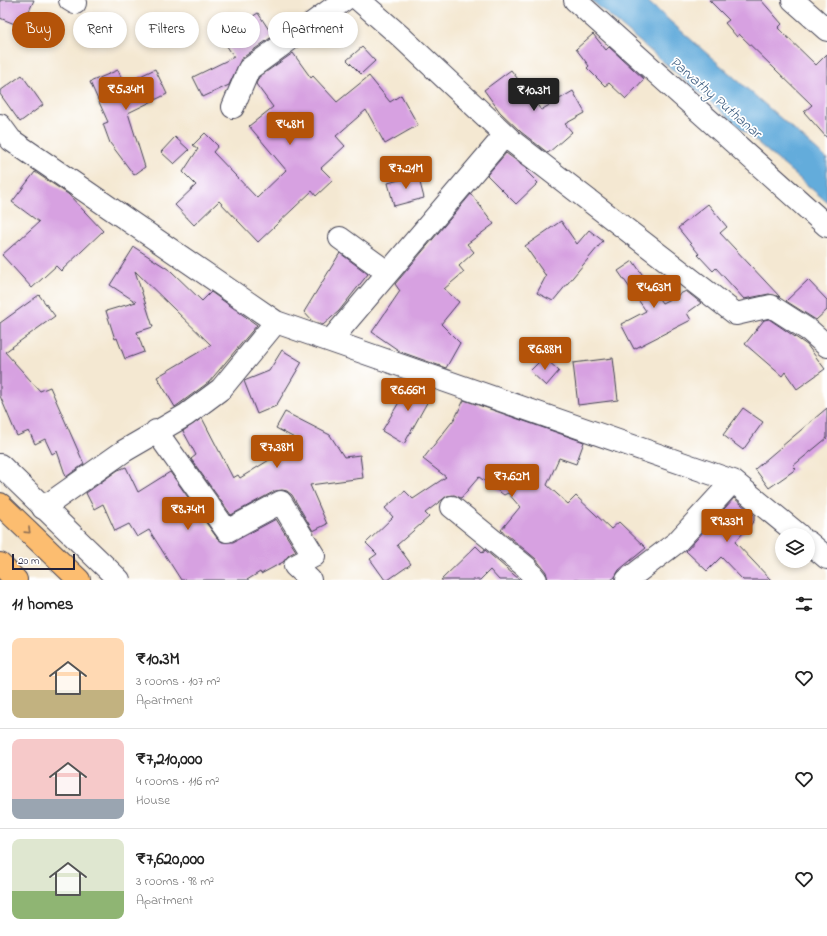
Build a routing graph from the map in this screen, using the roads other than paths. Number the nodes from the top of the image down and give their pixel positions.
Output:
1 (344, 0) edge
2 (358, 0) edge
3 (575, 0) edge
4 (793, 0) edge
5 (827, 30) edge
6 (233, 107) dead end
7 (506, 135) junction
8 (4, 138) edge
9 (827, 226) edge
10 (340, 238) dead end
11 (387, 272) junction
12 (276, 322) junction
13 (331, 340) junction
14 (827, 346) edge
15 (156, 431) junction
16 (0, 465) edge
17 (733, 481) junction
18 (0, 504) edge
19 (452, 507) dead end
20 (43, 508) junction
21 (790, 528) edge
22 (815, 548) edge
23 (827, 558) edge
24 (0, 564) edge
25 (16, 580) edge
26 (79, 580) edge
27 (119, 580) edge
28 (310, 580) edge
29 (536, 580) edge
30 (627, 580) edge

1 - 6 street
2 - 7 street
3 - 9 street
4 - 5 street
7 - 11 street
7 - 14 street
8 - 12 street
10 - 11 street
11 - 13 street
12 - 13 street
12 - 15 street
13 - 17 street
15 - 20 street
15 - 28 street
16 - 20 street
17 - 21 street
17 - 30 street
18 -> 26 highway
19 - 29 street
20 - 27 street
22 - 23 street
24 - 25 highway

